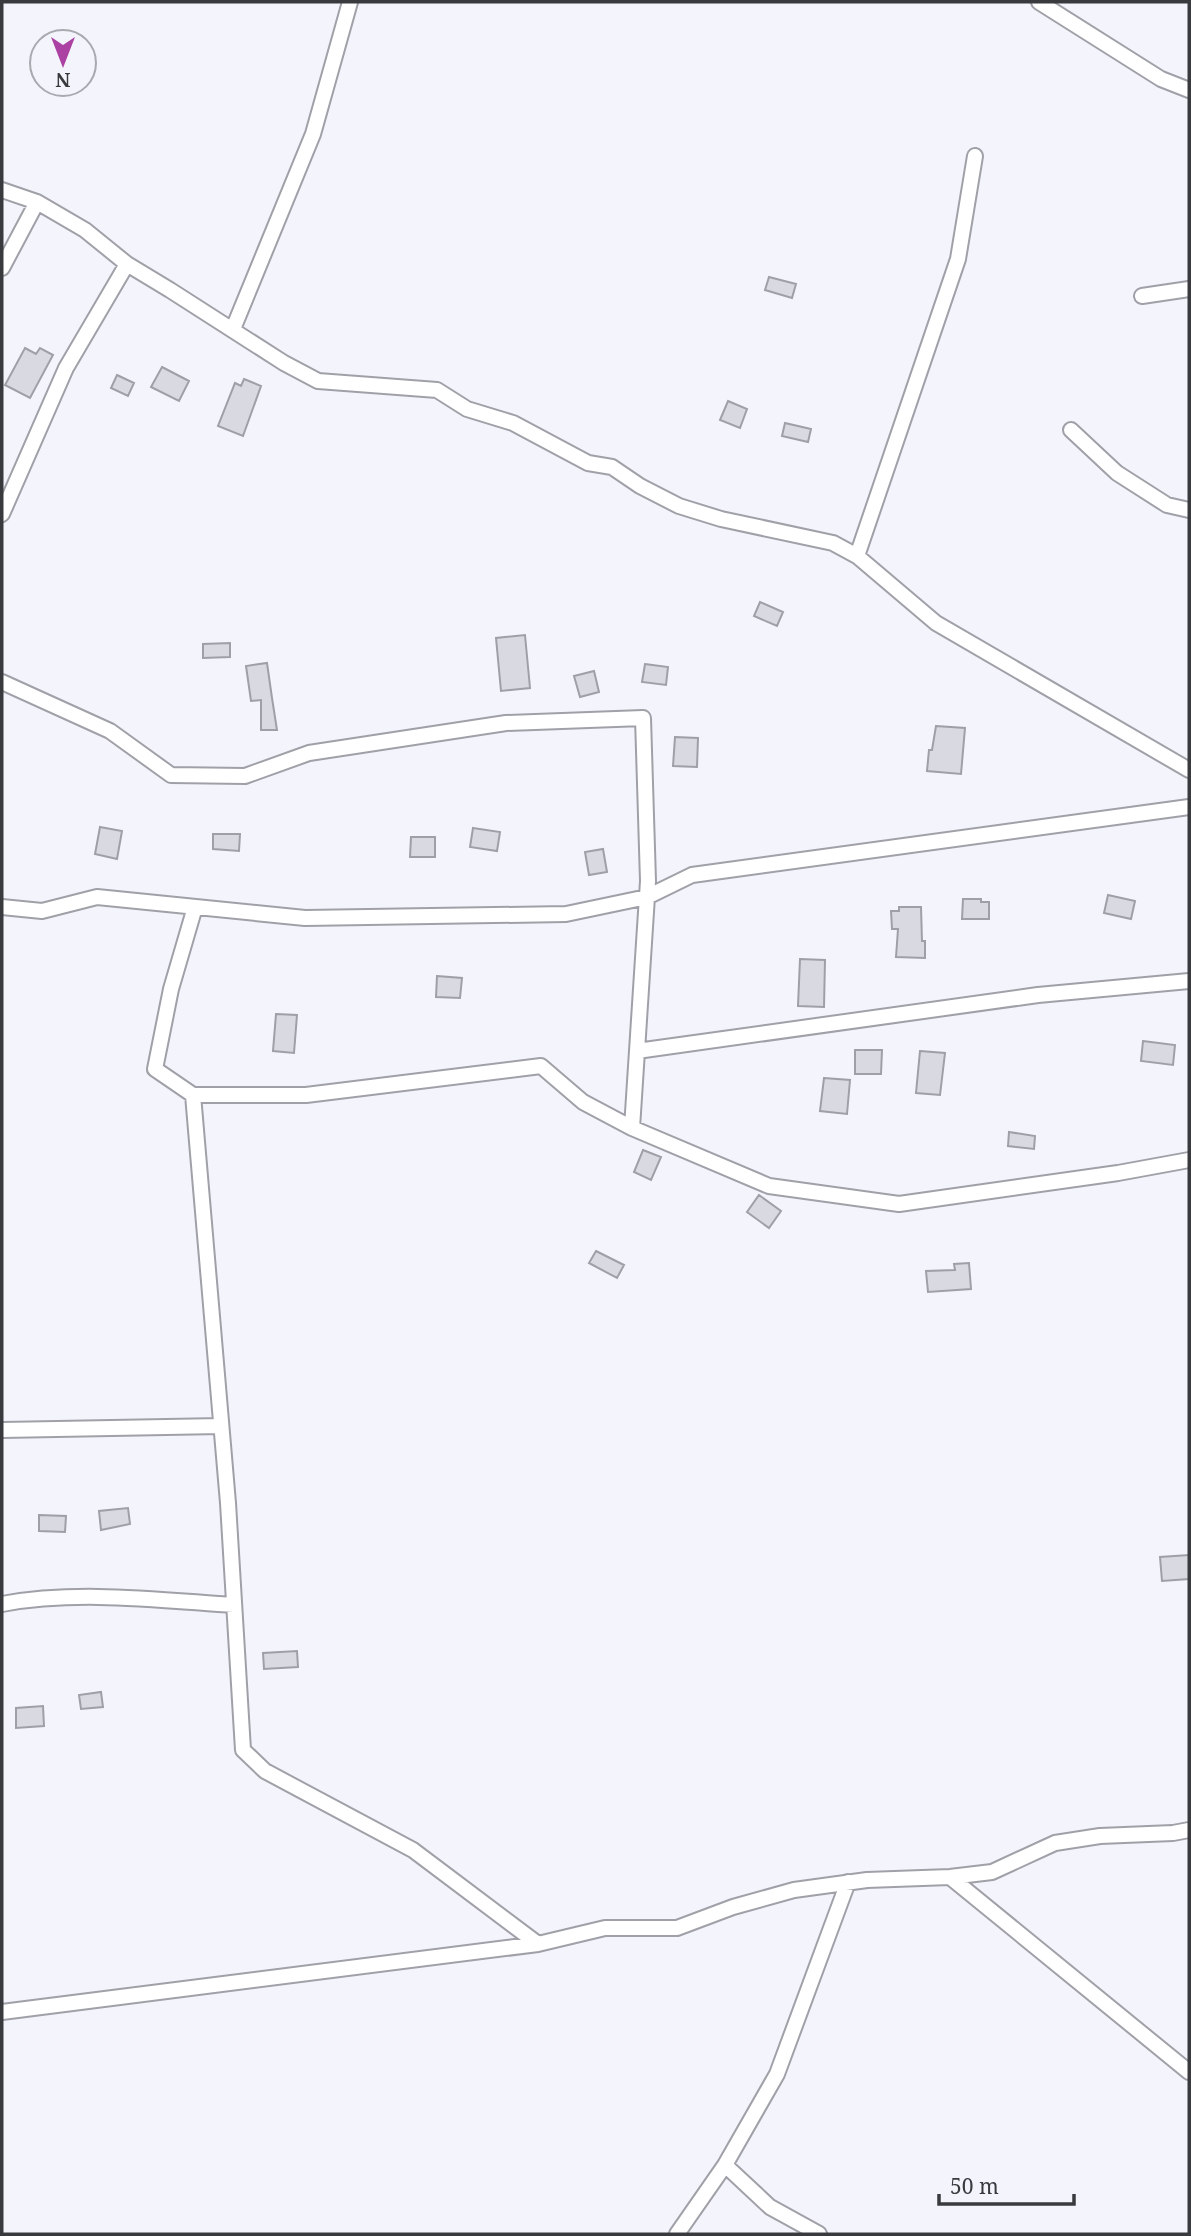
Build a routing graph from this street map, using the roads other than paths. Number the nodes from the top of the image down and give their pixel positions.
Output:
1 (351, 2) edge
2 (1039, 2) edge
3 (1189, 90) edge
4 (975, 156) dead end
5 (2, 190) edge
6 (37, 202) junction
7 (127, 264) junction
8 (2, 268) edge
9 (1189, 289) edge
10 (1142, 296) dead end
11 (233, 329) junction
12 (1071, 430) dead end
13 (1189, 510) edge
14 (2, 514) edge
15 (858, 556) junction
16 (2, 682) edge
17 (1189, 770) edge
18 (1189, 807) edge
19 (647, 897) junction
20 (195, 907) junction
21 (2, 908) edge
22 (1189, 981) edge
23 (637, 1051) junction
24 (193, 1095) junction
25 (632, 1128) junction
26 (1189, 1160) edge
27 (221, 1426) junction
28 (2, 1430) edge
29 (2, 1604) edge
30 (234, 1605) junction
31 (1189, 1830) edge
32 (950, 1877) junction
33 (848, 1882) junction
34 (538, 1944) junction
35 (2, 2012) edge
36 (1189, 2072) edge
37 (726, 2165) junction
38 (677, 2234) edge
39 (819, 2234) edge

1 - 11 street
2 - 3 street
4 - 15 street
5 - 6 street
6 - 7 street
6 - 8 street
7 - 11 street
7 - 14 street
9 - 10 street
11 - 15 street
12 - 13 street
15 - 17 street
16 - 19 street
18 - 19 street
19 - 20 street
19 - 23 street
20 - 21 street
20 - 24 street
22 - 23 street
23 - 25 street
24 - 25 street
24 - 27 street
25 - 26 street
27 - 28 street
27 - 30 street
29 - 30 street
30 - 34 street
31 - 32 street
32 - 33 street
32 - 36 street
33 - 34 street
33 - 37 street
34 - 35 street
37 - 38 street
37 - 39 street

